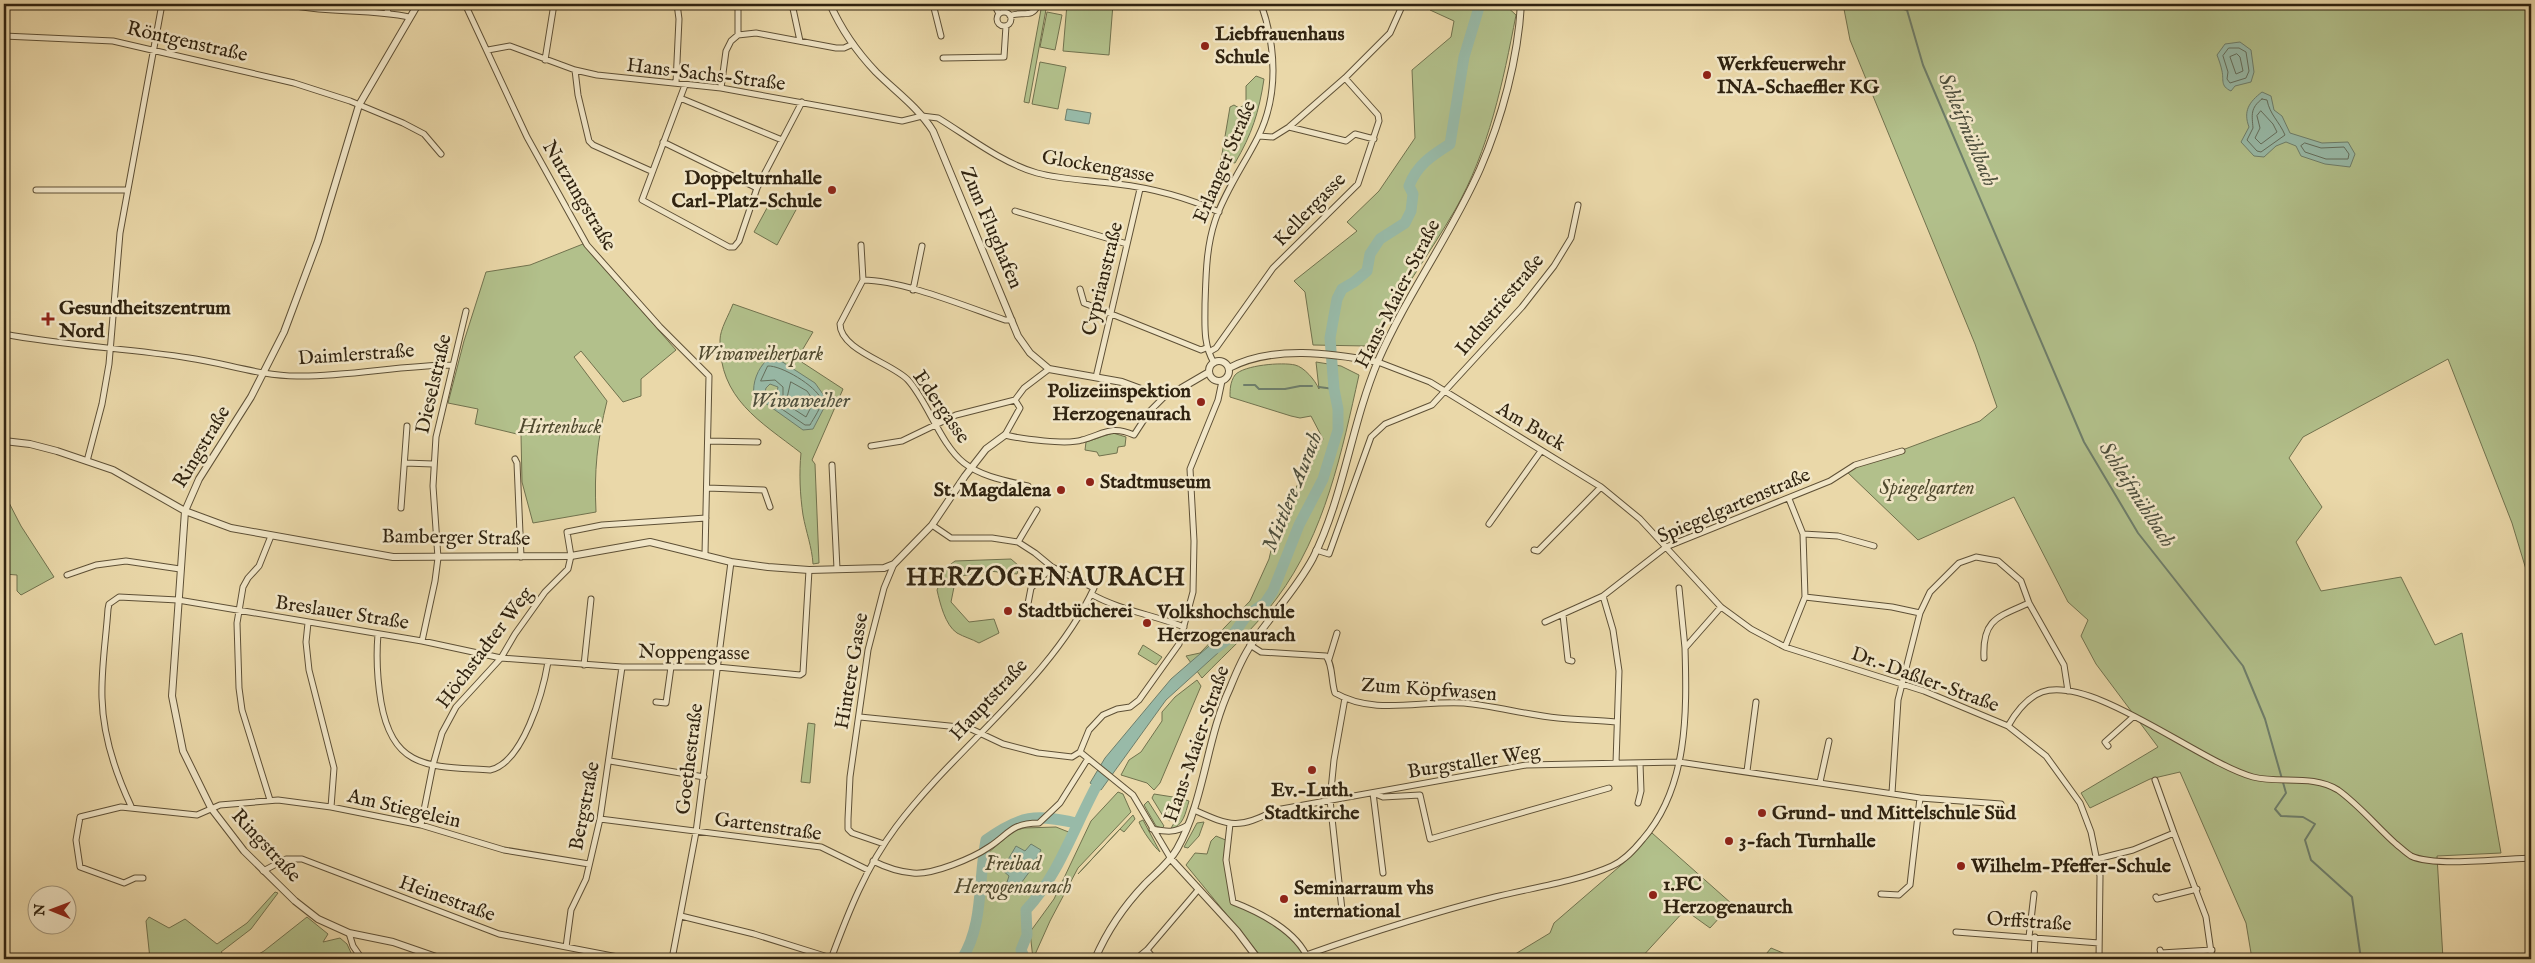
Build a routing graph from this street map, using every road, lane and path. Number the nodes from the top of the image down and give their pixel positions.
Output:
1 (162, 4) edge
2 (385, 4) edge
3 (418, 4) edge
4 (465, 4) edge
5 (554, 4) edge
6 (677, 4) edge
7 (738, 4) edge
8 (792, 4) edge
9 (830, 4) edge
10 (933, 4) edge
11 (994, 4) edge
12 (1038, 4) edge
13 (1261, 4) edge
14 (1403, 4) edge
15 (1521, 4) edge
16 (296, 6) dead end
17 (388, 12) junction
18 (999, 14) junction
19 (1010, 16) junction
20 (409, 17) junction
21 (1006, 26) junction
22 (738, 35) junction
23 (4, 36) edge
24 (941, 36) dead end
25 (800, 41) junction
26 (853, 44) junction
27 (153, 50) junction
28 (488, 50) junction
29 (943, 58) dead end
30 (545, 60) junction
31 (575, 70) junction
32 (1345, 78) junction
33 (676, 83) junction
34 (685, 85) junction
35 (720, 88) junction
36 (680, 98) junction
37 (802, 102) junction
38 (359, 105) junction
39 (922, 116) junction
40 (1289, 127) junction
41 (1258, 136) junction
42 (1374, 139) junction
43 (782, 140) junction
44 (663, 142) junction
45 (441, 154) dead end
46 (651, 171) junction
47 (757, 188) junction
48 (1140, 189) junction
49 (36, 190) dead end
50 (127, 190) junction
51 (1578, 205) dead end
52 (1015, 211) dead end
53 (1219, 212) junction
54 (1127, 244) junction
55 (861, 245) dead end
56 (922, 246) dead end
57 (863, 280) junction
58 (1080, 289) dead end
59 (913, 290) junction
60 (466, 311) dead end
61 (1109, 313) junction
62 (1012, 320) junction
63 (4, 334) edge
64 (111, 348) junction
65 (1207, 350) junction
66 (1378, 362) junction
67 (1214, 363) junction
68 (452, 365) junction
69 (1229, 368) junction
70 (1049, 369) junction
71 (1209, 372) junction
72 (262, 374) junction
73 (1096, 377) junction
74 (1222, 381) junction
75 (1446, 392) junction
76 (1166, 396) junction
77 (1015, 400) junction
78 (934, 425) junction
79 (407, 426) dead end
80 (1005, 435) junction
81 (4, 441) edge
82 (708, 441) junction
83 (758, 442) dead end
84 (871, 446) dead end
85 (1902, 450) dead end
86 (1541, 451) junction
87 (514, 459) dead end
88 (87, 461) junction
89 (405, 463) junction
90 (433, 464) junction
91 (832, 465) dead end
92 (971, 468) junction
93 (1028, 486) dead end
94 (1601, 487) junction
95 (707, 488) junction
96 (1788, 499) junction
97 (770, 507) dead end
98 (401, 508) dead end
99 (1037, 510) dead end
100 (185, 511) junction
101 (706, 518) junction
102 (1489, 524) dead end
103 (932, 525) junction
104 (1803, 534) junction
105 (271, 536) junction
106 (1018, 542) junction
107 (1874, 546) dead end
108 (1666, 547) junction
109 (1316, 550) junction
110 (1534, 550) dead end
111 (705, 554) junction
112 (571, 556) junction
113 (521, 557) junction
114 (438, 558) junction
115 (731, 562) junction
116 (894, 564) junction
117 (1052, 568) junction
118 (180, 569) junction
119 (838, 569) junction
120 (809, 570) junction
121 (67, 575) dead end
122 (1679, 588) dead end
123 (1091, 594) junction
124 (1604, 596) junction
125 (1805, 597) junction
126 (591, 599) dead end
127 (178, 600) junction
128 (2029, 603) junction
129 (1721, 607) junction
130 (238, 611) junction
131 (1026, 614) dead end
132 (1563, 614) junction
133 (1920, 614) junction
134 (308, 622) junction
135 (1544, 622) dead end
136 (1184, 627) junction
137 (1337, 633) dead end
138 (378, 634) junction
139 (422, 641) junction
140 (1250, 645) junction
141 (1785, 647) junction
142 (1685, 648) junction
143 (501, 658) junction
144 (1984, 658) dead end
145 (1329, 660) junction
146 (1572, 661) dead end
147 (548, 662) junction
148 (584, 665) junction
149 (622, 667) junction
150 (671, 667) junction
151 (717, 667) junction
152 (1901, 684) junction
153 (2068, 691) junction
154 (1345, 698) junction
155 (656, 702) dead end
156 (1756, 702) dead end
157 (2133, 717) junction
158 (860, 718) junction
159 (1616, 722) junction
160 (2008, 726) junction
161 (983, 733) junction
162 (1829, 740) dead end
163 (2108, 746) dead end
164 (1080, 752) junction
165 (610, 761) junction
166 (1089, 762) junction
167 (1679, 762) junction
168 (1616, 763) junction
169 (1640, 763) junction
170 (433, 765) junction
171 (1747, 771) junction
172 (704, 777) junction
173 (2155, 780) dead end
174 (1820, 782) junction
175 (1609, 788) dead end
176 (1373, 793) junction
177 (1892, 793) junction
178 (1920, 798) junction
179 (270, 800) junction
180 (1330, 800) junction
181 (1638, 803) dead end
182 (2001, 804) dead end
183 (131, 806) junction
184 (331, 807) junction
185 (211, 808) junction
186 (1194, 810) junction
187 (600, 819) junction
188 (1230, 824) junction
189 (421, 825) junction
190 (1188, 825) junction
191 (1152, 829) junction
192 (696, 832) junction
193 (2174, 833) junction
194 (884, 844) junction
195 (2531, 858) edge
196 (1171, 859) junction
197 (2098, 859) junction
198 (873, 861) junction
199 (589, 864) junction
200 (263, 870) junction
201 (868, 870) junction
202 (1383, 873) dead end
203 (143, 878) dead end
204 (2197, 889) junction
205 (1198, 890) junction
206 (1881, 894) dead end
207 (2034, 894) dead end
208 (2156, 897) dead end
209 (1342, 910) dead end
210 (681, 916) junction
211 (1956, 932) dead end
212 (348, 933) junction
213 (2032, 937) junction
214 (2099, 943) junction
215 (566, 947) junction
216 (1148, 950) junction
217 (2160, 950) dead end
218 (2212, 950) junction
219 (1307, 957) edge
220 (1255, 958) edge
221 (362, 959) edge
222 (442, 959) edge
223 (628, 959) edge
224 (672, 959) edge
225 (831, 959) edge
226 (1095, 959) edge
227 (1136, 959) edge
228 (1154, 959) edge
229 (2034, 959) edge
230 (2099, 959) edge
231 (2212, 959) edge

1 - 27 street
2 - 17 street
3 - 20 street, Ringstraße
4 - 28 street, Nutzungstraße
5 - 30 street
6 - 33 street
7 - 22 street
8 - 25 street
9 - 26 street, Zum Flughafen
10 - 24 street
11 - 18 street
12 - 19 street
13 - 41 street, Erlanger Straße
14 - 32 street
15 - 66 street, Hans-Maier-Straße
16 - 17 street
17 - 20 street
18 - 19 street
18 - 21 street
19 - 21 street
20 - 38 street, Ringstraße
21 - 29 street
22 - 25 street
22 - 35 street
23 - 27 street, Röntgenstraße
25 - 26 street
26 - 39 street, Zum Flughafen
27 - 38 street, Röntgenstraße
27 - 50 street
28 - 30 street, Hans-Sachs-Straße
28 - 82 street, Nutzungstraße
30 - 31 street, Hans-Sachs-Straße
31 - 33 street, Hans-Sachs-Straße
31 - 46 street
32 - 40 street
32 - 42 street, Kellergasse
33 - 34 street, Hans-Sachs-Straße
34 - 35 street, Hans-Sachs-Straße
34 - 36 street
35 - 37 street, Hans-Sachs-Straße
36 - 43 street
36 - 44 street
37 - 39 street, Hans-Sachs-Straße
37 - 43 street
38 - 45 street, Röntgenstraße
38 - 72 street, Ringstraße
39 - 48 street, Glockengasse
39 - 62 street, Zum Flughafen
40 - 41 street
40 - 42 street
41 - 53 street, Erlanger Straße
42 - 65 street, Kellergasse
43 - 47 street
44 - 46 street
44 - 47 street
46 - 47 street
48 - 53 street, Glockengasse
48 - 54 street, Cyprianstraße
49 - 50 street
50 - 64 street
51 - 75 street, Industriestraße
52 - 54 street
53 - 65 street, Erlanger Straße
54 - 61 street, Cyprianstraße
55 - 57 street
56 - 59 street
57 - 59 street
57 - 78 street, Edergasse
58 - 61 street
59 - 62 street
60 - 68 street, Dieselstraße
61 - 65 street
61 - 73 street, Cyprianstraße
62 - 70 street, Zum Flughafen
63 - 64 street, Daimlerstraße
64 - 72 street, Daimlerstraße
64 - 88 street
65 - 67 street, Erlanger Straße
66 - 69 street
66 - 75 street, Am Buck
66 - 109 street, Hans-Maier-Straße
67 - 69 street
67 - 71 street
68 - 72 street, Daimlerstraße
68 - 90 street, Dieselstraße
69 - 74 street
70 - 73 street
70 - 77 street
71 - 74 street
71 - 76 street
72 - 100 street, Ringstraße
73 - 76 street
74 - 136 street
75 - 86 street, Am Buck
75 - 109 street, Industriestraße
76 - 80 street
77 - 78 street
77 - 80 street
78 - 84 street
78 - 92 street, Edergasse
79 - 89 street, Dieselstraße
80 - 92 street, Hintere Gasse
81 - 88 street, Bamberger Straße
82 - 83 street
82 - 95 street
85 - 96 street, Spiegelgartenstraße
86 - 94 street, Am Buck
86 - 102 street
87 - 113 street
88 - 100 street, Bamberger Straße
89 - 90 street, Dieselstraße
89 - 98 street, Dieselstraße
90 - 114 street, Dieselstraße
91 - 119 street
92 - 93 street
92 - 103 street, Hintere Gasse
94 - 108 street, Am Buck
94 - 110 street
95 - 97 street
95 - 101 street
96 - 104 street
96 - 108 street, Spiegelgartenstraße
99 - 106 street
100 - 105 street, Bamberger Straße
100 - 118 street, Ringstraße
101 - 111 street
101 - 112 street
103 - 106 street
103 - 116 street, Hintere Gasse
104 - 107 street
104 - 125 street
105 - 114 street, Bamberger Straße
105 - 130 street
106 - 117 street
108 - 124 street, Spiegelgartenstraße
108 - 129 street, Dr.-Daßler-Straße
109 - 140 street, Hans-Maier-Straße
111 - 112 street, Bamberger Straße
111 - 115 street, Bamberger Straße
112 - 113 street, Bamberger Straße
112 - 143 street, Höchstadter Weg
113 - 114 street, Bamberger Straße
114 - 139 street, Dieselstraße
115 - 120 street, Bamberger Straße
115 - 151 street, Goethestraße
116 - 119 street, Bamberger Straße
116 - 158 street, Hintere Gasse
117 - 123 street, Hauptstraße
117 - 131 street
118 - 121 street
118 - 127 street, Ringstraße
119 - 120 street, Bamberger Straße
120 - 151 street, Noppengasse
122 - 142 street
123 - 136 street
123 - 161 street, Hauptstraße
124 - 132 street, Spiegelgartenstraße
124 - 159 street
125 - 133 street
125 - 141 street
126 - 148 street
127 - 130 street, Breslauer Straße
127 - 183 street, Breslauer Straße
127 - 185 street, Ringstraße
128 - 133 street
128 - 144 street
128 - 153 street
129 - 141 street, Dr.-Daßler-Straße
129 - 142 street
130 - 134 street, Breslauer Straße
130 - 179 street
132 - 135 street, Spiegelgartenstraße
132 - 146 street
133 - 152 street
134 - 138 street, Breslauer Straße
134 - 184 street
136 - 164 street
137 - 145 street, Zum Köpfwasen
138 - 139 street, Breslauer Straße
138 - 170 street
139 - 143 street, Breslauer Straße
140 - 145 street
140 - 186 street, Hans-Maier-Straße
141 - 152 street, Dr.-Daßler-Straße
142 - 167 street
143 - 147 street, Noppengasse
143 - 170 street, Höchstadter Weg
145 - 154 street, Zum Köpfwasen
147 - 148 street, Noppengasse
147 - 170 street
148 - 149 street, Noppengasse
149 - 150 street, Noppengasse
149 - 165 street, Bergstraße
150 - 151 street, Noppengasse
150 - 155 street
151 - 172 street, Goethestraße
152 - 160 street, Dr.-Daßler-Straße
152 - 177 street
153 - 157 street
153 - 160 street
154 - 159 street, Zum Köpfwasen
154 - 180 street
156 - 171 street
157 - 163 street
157 - 195 street
158 - 161 street
158 - 194 street, Hintere Gasse
159 - 168 street
160 - 197 street, Dr.-Daßler-Straße
161 - 164 street
161 - 194 street, Hauptstraße
162 - 174 street
164 - 166 street
165 - 172 street
165 - 187 street, Bergstraße
166 - 191 street
166 - 198 street
167 - 169 street, Burgstaller Weg
167 - 171 street, Burgstaller Weg
167 - 219 street
168 - 169 street, Burgstaller Weg
168 - 176 street, Burgstaller Weg
169 - 181 street
170 - 189 street, Höchstadter Weg
171 - 174 street, Burgstaller Weg
172 - 192 street, Goethestraße
173 - 193 street
174 - 177 street, Burgstaller Weg
175 - 176 street
176 - 180 street, Burgstaller Weg
176 - 202 street
177 - 178 street, Burgstaller Weg
178 - 182 street, Burgstaller Weg
178 - 206 street
179 - 184 street, Am Stiegelein
179 - 185 street, Am Stiegelein
180 - 188 street, Burgstaller Weg
180 - 209 street
183 - 185 street, Am Stiegelein
183 - 203 street, Am Stiegelein
184 - 189 street, Am Stiegelein
185 - 200 street, Ringstraße
186 - 188 street, Burgstaller Weg
186 - 190 street, Hans-Maier-Straße
187 - 192 street, Gartenstraße
187 - 199 street, Bergstraße
188 - 219 street
189 - 199 street, Am Stiegelein
190 - 191 street
190 - 196 street, Hans-Maier-Straße
191 - 196 street
192 - 201 street, Gartenstraße
192 - 210 street, Goethestraße
193 - 197 street
193 - 204 street
194 - 198 street, Hauptstraße
196 - 205 street
196 - 226 street, Hans-Maier-Straße
197 - 214 street, Dr.-Daßler-Straße
198 - 201 street, Hauptstraße
199 - 215 street, Bergstraße
200 - 212 street, Ringstraße
200 - 215 street, Heinestraße
201 - 225 street, Hauptstraße
204 - 208 street
204 - 218 street
205 - 216 street
205 - 220 street
207 - 213 street
210 - 224 street, Goethestraße
210 - 225 street
211 - 213 street, Orffstraße
212 - 221 street
212 - 222 street, Ringstraße
213 - 214 street, Orffstraße
213 - 229 street
214 - 230 street, Dr.-Daßler-Straße
215 - 223 street, Heinestraße
216 - 227 street
216 - 228 street
217 - 218 street
218 - 231 street

